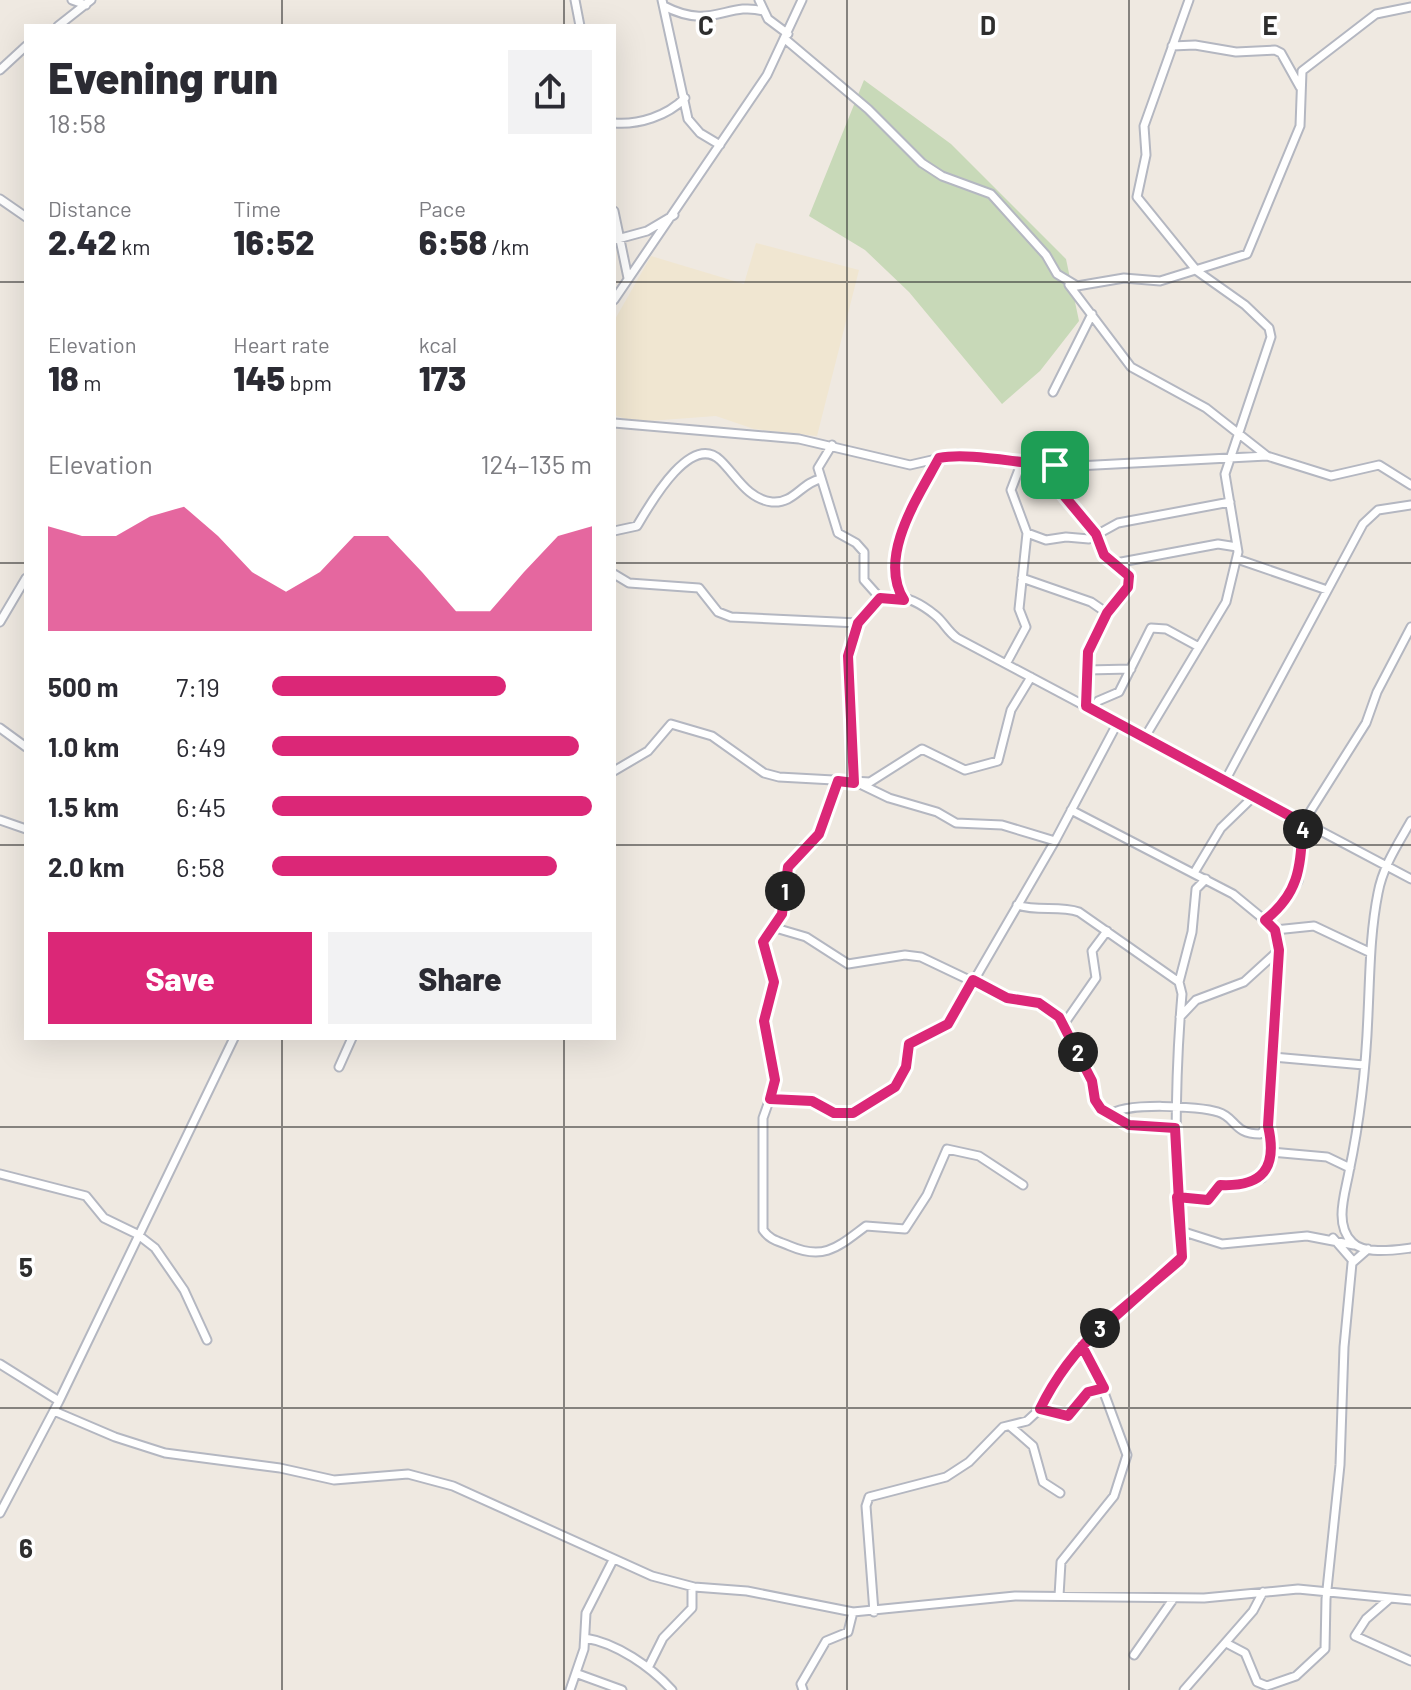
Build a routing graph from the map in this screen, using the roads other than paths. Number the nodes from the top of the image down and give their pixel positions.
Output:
1 (72, 0) edge
2 (575, 0) edge
3 (759, 0) edge
4 (802, 0) edge
5 (1189, 0) edge
6 (88, 3) edge
7 (663, 3) edge
8 (1411, 7) edge
9 (763, 11) junction
10 (61, 24) edge
11 (580, 24) edge
12 (786, 36) junction
13 (1172, 46) junction
14 (24, 48) edge
15 (0, 70) edge
16 (1302, 92) junction
17 (685, 98) junction
18 (616, 123) edge
19 (720, 145) junction
20 (0, 199) edge
21 (676, 214) junction
22 (24, 216) edge
23 (617, 239) edge
24 (1197, 271) junction
25 (628, 278) junction
26 (1068, 283) junction
27 (616, 297) edge
28 (1092, 314) junction
29 (1053, 392) dead end
30 (616, 423) edge
31 (1238, 433) junction
32 (832, 445) junction
33 (1267, 456) junction
34 (1230, 457) junction
35 (939, 458) junction
36 (1021, 464) junction
37 (1055, 465) junction
38 (821, 479) junction
39 (1411, 485) edge
40 (1230, 502) junction
41 (1411, 505) edge
42 (616, 531) edge
43 (1027, 533) junction
44 (1096, 534) junction
45 (1237, 547) junction
46 (1237, 559) junction
47 (1116, 563) junction
48 (616, 575) edge
49 (1022, 578) junction
50 (24, 581) edge
51 (1327, 590) junction
52 (17, 593) junction
53 (24, 598) edge
54 (880, 598) junction
55 (904, 600) junction
56 (1107, 613) junction
57 (0, 622) edge
58 (858, 623) junction
59 (1411, 627) edge
60 (1199, 647) junction
61 (1006, 664) junction
62 (1131, 669) junction
63 (1086, 670) junction
64 (1031, 677) junction
65 (1089, 707) junction
66 (1118, 722) junction
67 (0, 728) edge
68 (1145, 737) junction
69 (24, 746) edge
70 (616, 770) edge
71 (838, 781) junction
72 (1225, 781) junction
73 (856, 783) junction
74 (1254, 796) junction
75 (1071, 810) junction
76 (0, 820) edge
77 (1411, 821) edge
78 (1303, 823) junction
79 (24, 828) edge
80 (1055, 841) junction
81 (1386, 865) junction
82 (1194, 873) junction
83 (1206, 879) junction
84 (1411, 879) edge
85 (1017, 905) junction
86 (1265, 920) junction
87 (772, 927) junction
88 (1275, 930) junction
89 (1107, 931) junction
90 (1279, 950) junction
91 (1369, 952) junction
92 (973, 980) junction
93 (1179, 982) junction
94 (1180, 1017) junction
95 (1064, 1024) junction
96 (233, 1040) edge
97 (351, 1040) edge
98 (1273, 1057) junction
99 (1364, 1065) junction
100 (339, 1067) dead end
101 (770, 1099) junction
102 (1175, 1110) junction
103 (1110, 1115) junction
104 (1268, 1126) junction
105 (1175, 1128) junction
106 (1271, 1152) junction
107 (1350, 1168) junction
108 (0, 1174) edge
109 (1023, 1185) dead end
110 (1177, 1197) junction
111 (1181, 1231) junction
112 (137, 1234) junction
113 (1333, 1238) junction
114 (1356, 1246) junction
115 (1411, 1248) edge
116 (1368, 1249) junction
117 (1353, 1261) junction
118 (207, 1340) dead end
119 (1082, 1346) junction
120 (0, 1364) edge
121 (1103, 1390) junction
122 (59, 1401) junction
123 (1040, 1409) junction
124 (54, 1411) junction
125 (1010, 1426) junction
126 (1060, 1493) dead end
127 (0, 1513) edge
128 (613, 1560) junction
129 (692, 1587) junction
130 (1327, 1590) junction
131 (1263, 1592) junction
132 (1059, 1596) junction
133 (1174, 1598) junction
134 (1389, 1599) junction
135 (1411, 1600) edge
136 (853, 1612) junction
137 (874, 1612) junction
138 (585, 1638) junction
139 (1226, 1643) junction
140 (1134, 1655) dead end
141 (1411, 1661) edge
142 (648, 1668) junction
143 (578, 1674) junction
144 (570, 1690) edge
145 (622, 1690) edge
146 (672, 1690) edge
147 (803, 1690) edge
148 (1184, 1690) edge

1 - 6 street
2 - 11 street
3 - 9 street
4 - 12 street
5 - 13 street
6 - 10 street
7 - 9 street
7 - 17 street
8 - 16 street
9 - 12 street
12 - 19 street
12 - 26 street
13 - 16 street
13 - 24 street
14 - 15 street
16 - 24 street
17 - 18 street
17 - 19 street
19 - 21 street
20 - 22 street
21 - 23 street
21 - 25 street
23 - 25 street
24 - 26 street
24 - 31 street
25 - 27 street
26 - 28 street
28 - 29 street
28 - 31 street
30 - 32 street
31 - 33 street
31 - 34 street
32 - 35 street
32 - 38 street
33 - 34 street
33 - 39 street
34 - 37 street
34 - 40 street
35 - 36 street
35 - 55 street
36 - 37 street
36 - 43 street
37 - 44 street
38 - 42 street
38 - 54 street
40 - 44 street
40 - 45 street
41 - 51 street
43 - 44 street
43 - 49 street
44 - 47 street
45 - 46 street
45 - 47 street
46 - 51 street
46 - 60 street
47 - 56 street
48 - 58 street
49 - 56 street
49 - 61 street
50 - 52 street
51 - 72 street
52 - 53 street
52 - 57 street
54 - 55 street
54 - 58 street
55 - 61 street
56 - 63 street
58 - 73 street
59 - 78 street
60 - 62 street
60 - 68 street
61 - 64 street
62 - 63 street
62 - 65 street
63 - 65 street
64 - 65 street
64 - 73 street
65 - 66 street
66 - 68 street
66 - 75 street
67 - 69 street
68 - 72 street
70 - 71 street
71 - 73 street
71 - 87 street
72 - 74 street
73 - 80 street
74 - 78 street
74 - 82 street
75 - 80 street
75 - 82 street
76 - 79 street
77 - 81 street
78 - 81 street
78 - 86 street
80 - 85 street
81 - 84 street
81 - 91 street
82 - 83 street
83 - 86 street
83 - 93 street
85 - 89 street
85 - 92 street
86 - 88 street
87 - 92 street
87 - 101 street
88 - 90 street
88 - 91 street
89 - 93 street
89 - 95 street
90 - 94 street
90 - 98 street
91 - 99 street
92 - 95 street
92 - 101 street
93 - 94 street
94 - 102 street
95 - 103 street
96 - 112 street
97 - 100 street
98 - 99 street
98 - 104 street
99 - 107 street
101 - 109 street
102 - 103 street
102 - 104 street
102 - 105 street
103 - 105 street
104 - 106 street
105 - 110 street
106 - 107 street
106 - 110 street
107 - 114 street
108 - 112 street
110 - 111 street
111 - 113 street
111 - 119 street
112 - 118 street
112 - 122 street
113 - 114 street
113 - 117 street
114 - 116 street
115 - 116 street
116 - 117 street
117 - 130 street
119 - 121 street
119 - 123 street
120 - 122 street
121 - 123 street
121 - 132 street
122 - 124 street
123 - 125 street
124 - 127 street
124 - 128 street
125 - 126 street
125 - 137 street
128 - 129 street
128 - 138 street
129 - 136 street
129 - 142 street
130 - 131 street
130 - 134 street
130 - 139 street
131 - 133 street
131 - 139 street
132 - 133 street
132 - 137 street
133 - 140 street
134 - 135 street
134 - 141 street
136 - 137 street
136 - 147 street
138 - 142 street
138 - 143 street
139 - 148 street
142 - 146 street
143 - 144 street
143 - 145 street

